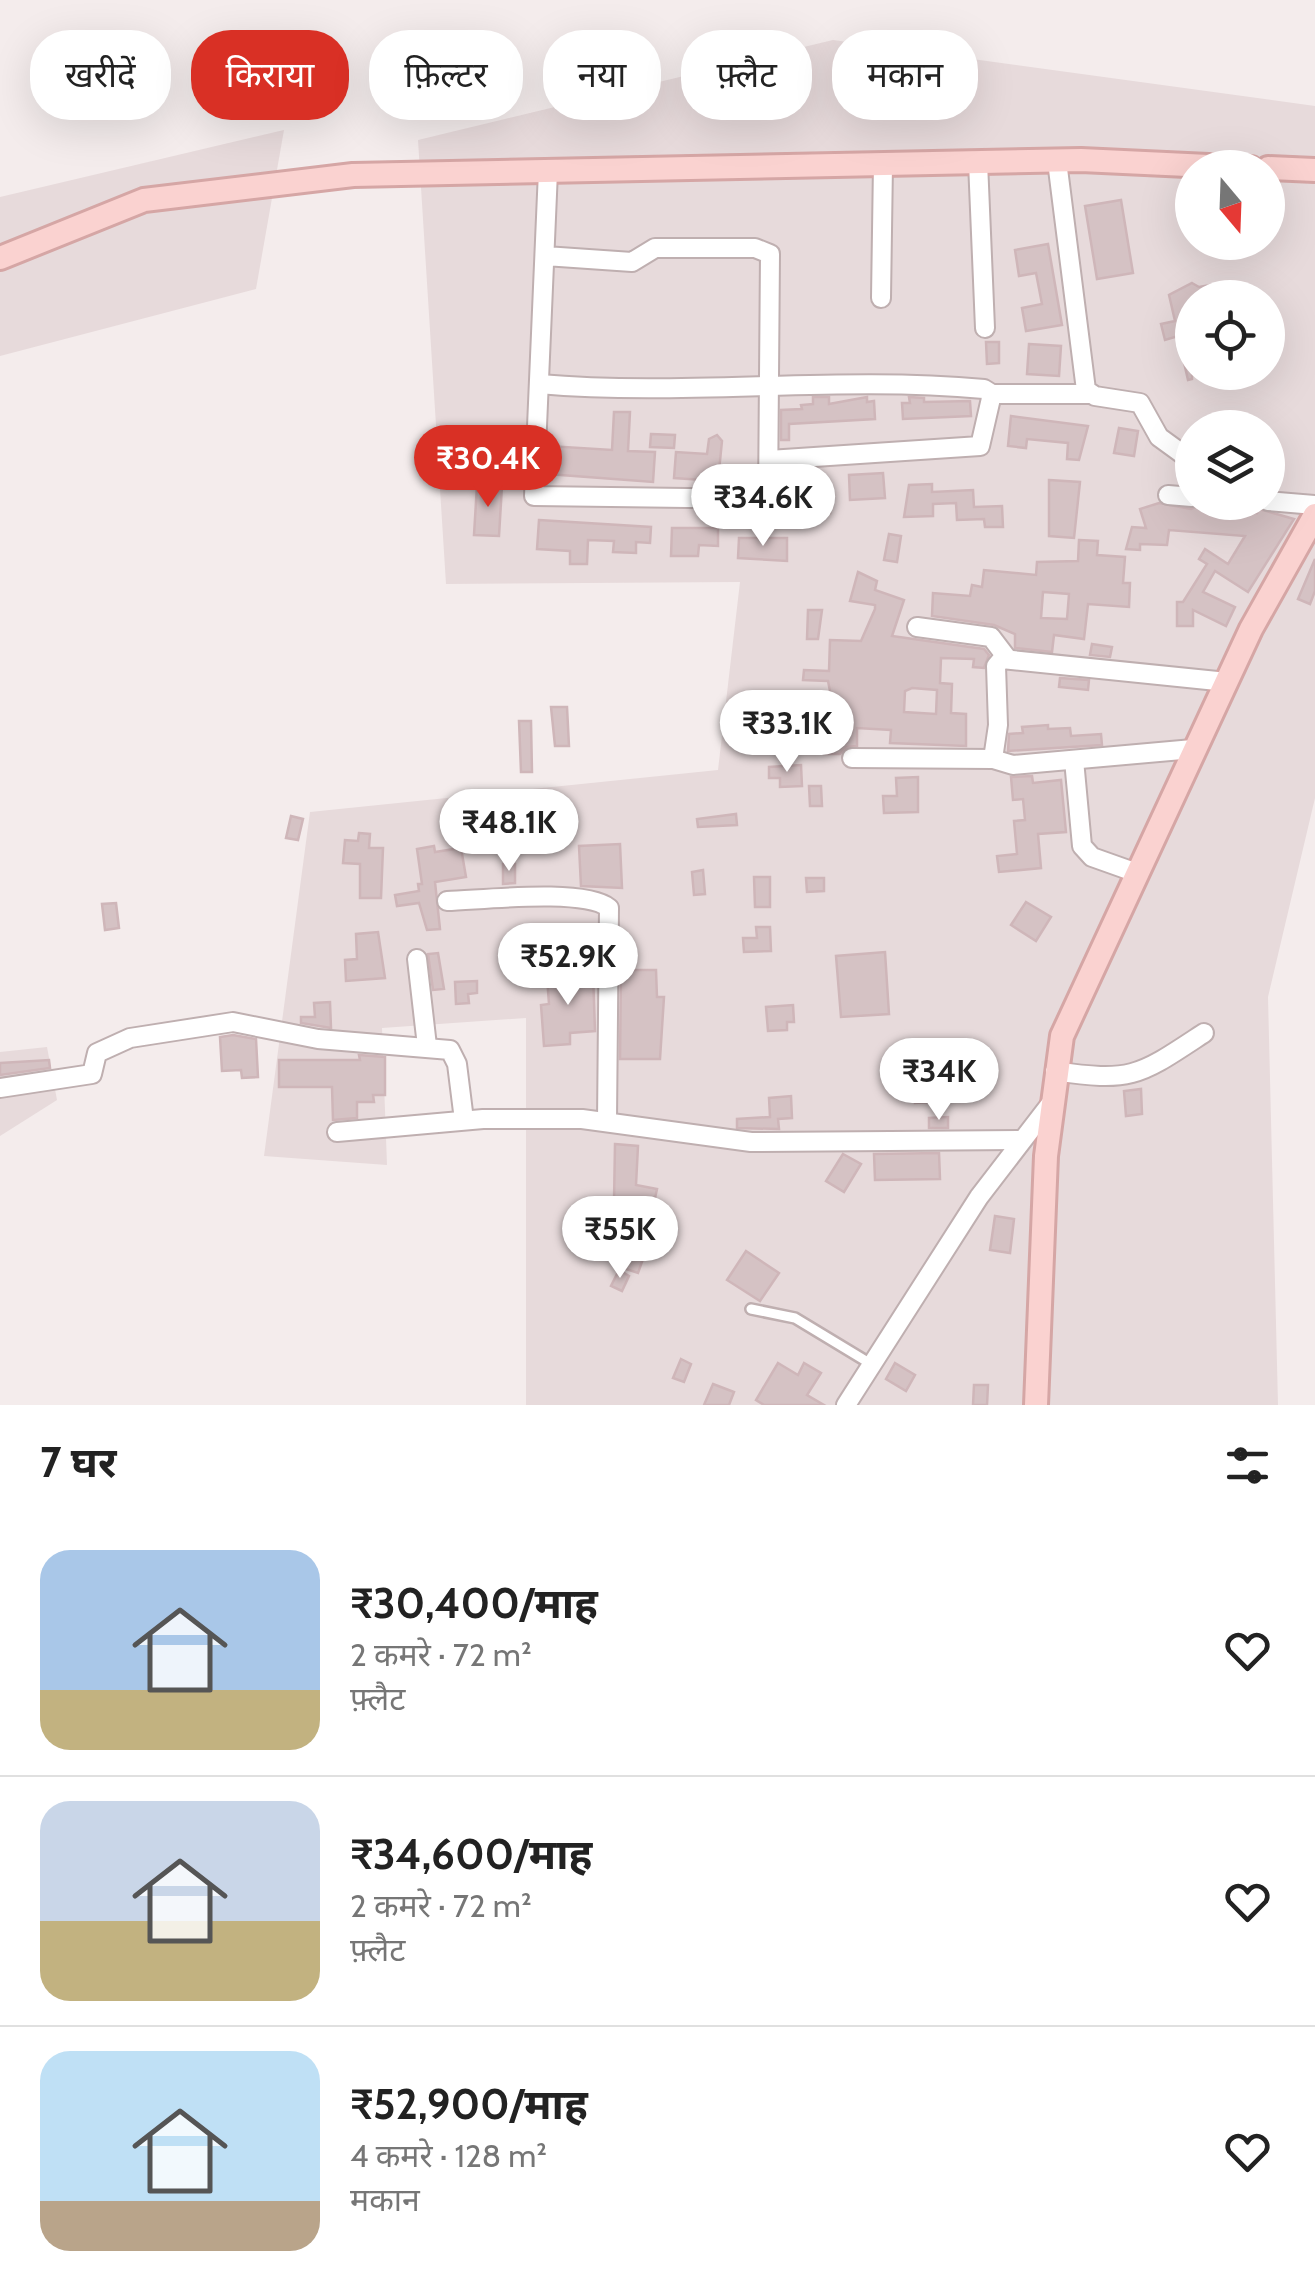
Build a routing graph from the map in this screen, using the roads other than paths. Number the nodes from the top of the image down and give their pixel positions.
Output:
1 (1057, 161) junction
2 (978, 162) junction
3 (883, 164) junction
4 (1175, 165) edge
5 (1285, 169) edge
6 (1315, 170) edge
7 (548, 171) junction
8 (545, 256) junction
9 (0, 258) edge
10 (882, 298) dead end
11 (986, 328) dead end
12 (539, 384) junction
13 (770, 385) junction
14 (992, 394) junction
15 (1089, 394) junction
16 (1175, 448) edge
17 (769, 460) junction
18 (1168, 495) dead end
19 (1175, 495) edge
20 (1285, 502) edge
21 (1315, 505) edge
22 (1315, 516) edge
23 (917, 627) dead end
24 (1007, 658) junction
25 (1226, 682) junction
26 (1193, 750) junction
27 (852, 758) dead end
28 (993, 758) junction
29 (1074, 760) junction
30 (1137, 873) junction
31 (447, 902) dead end
32 (417, 959) dead end
33 (1204, 1033) dead end
34 (427, 1046) junction
35 (1055, 1070) junction
36 (0, 1088) edge
37 (1052, 1102) junction
38 (464, 1120) junction
39 (607, 1121) junction
40 (337, 1132) dead end
41 (1020, 1140) junction
42 (752, 1309) dead end
43 (872, 1364) junction
44 (846, 1405) edge
45 (1036, 1405) edge

1 - 2 street
1 - 4 street
1 - 15 street
2 - 3 street
2 - 11 street
3 - 7 street
3 - 10 street
5 - 6 street
7 - 8 street
7 - 9 street
8 - 12 street
8 - 13 street
12 - 13 street
12 - 17 street
13 - 14 street
13 - 17 street
14 - 15 street
14 - 17 street
15 - 16 street
18 - 19 street
20 - 21 street
22 - 25 street
23 - 24 street
24 - 25 street
24 - 28 street
25 - 26 street
26 - 29 street
26 - 30 street
27 - 28 street
28 - 29 street
29 - 30 street
30 - 35 street
31 - 39 street
32 - 34 street
33 - 35 street
34 - 36 street
34 - 38 street
35 - 37 street
37 - 41 street
37 - 45 street
38 - 39 street
38 - 40 street
39 - 41 street
41 - 43 street
42 - 43 lane
43 - 44 street

